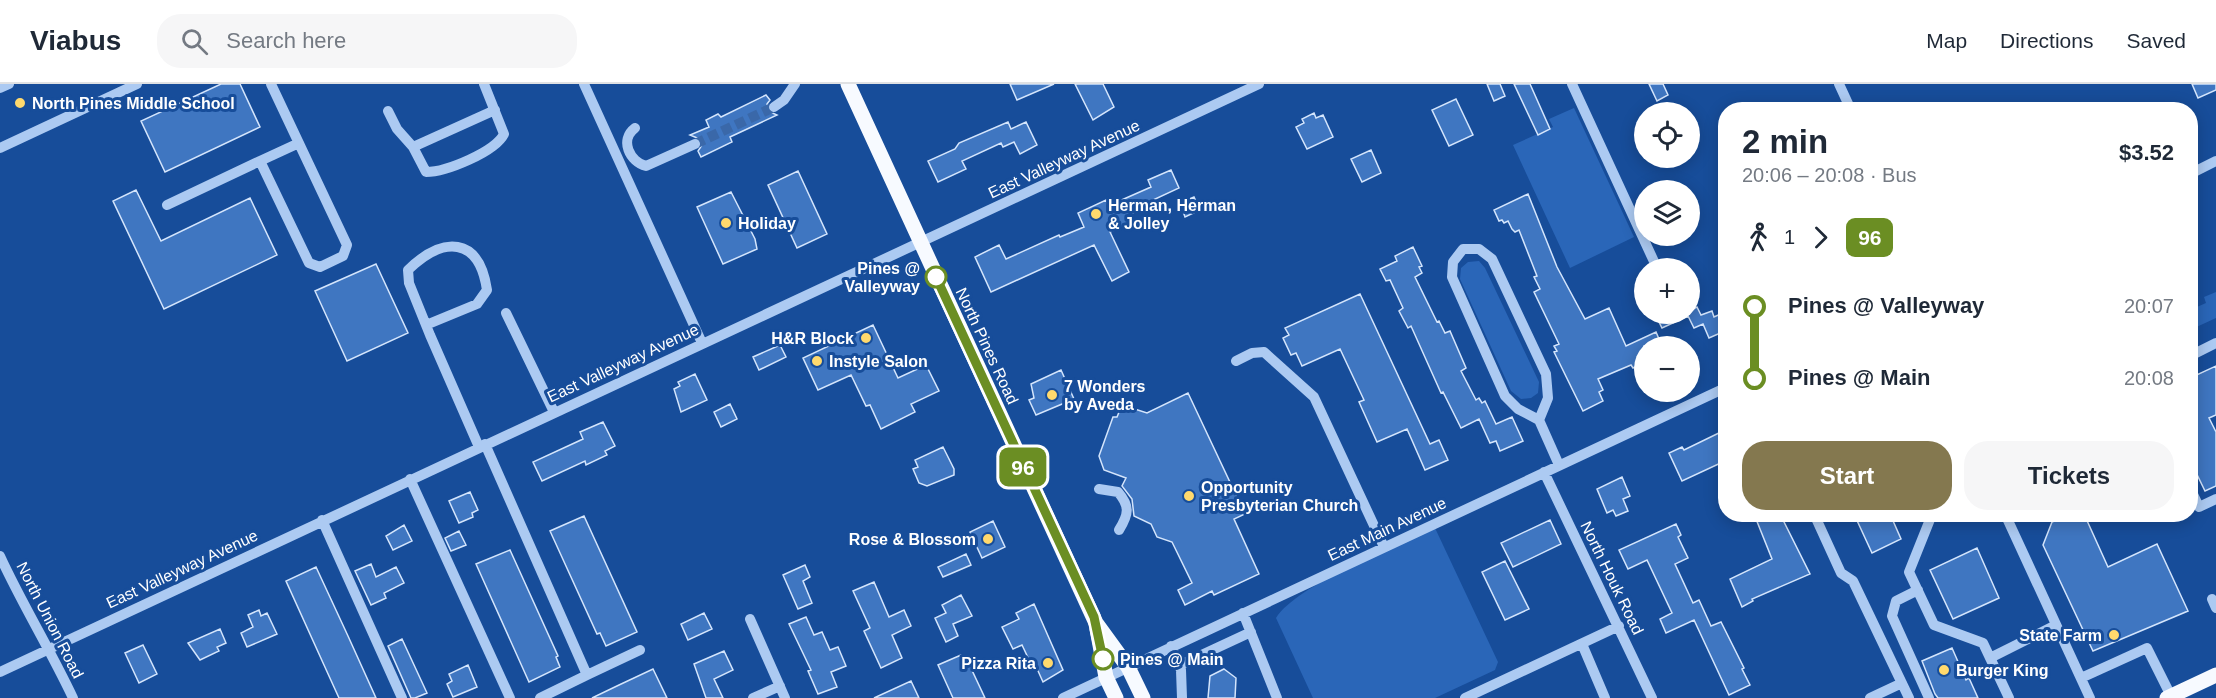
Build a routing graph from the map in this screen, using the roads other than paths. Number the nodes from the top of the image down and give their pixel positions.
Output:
1 (9, 84) edge
2 (271, 84) edge
3 (484, 84) edge
4 (584, 84) edge
5 (795, 84) edge
6 (848, 84) edge
7 (1259, 84) edge
8 (1572, 84) edge
9 (1839, 84) edge
10 (130, 86) edge
11 (0, 88) edge
12 (1847, 102) edge
13 (774, 107) tunnel mouth
14 (495, 110) junction
15 (388, 111) dead end
16 (635, 128) dead end
17 (299, 143) junction
18 (695, 144) tunnel mouth
19 (413, 147) junction
20 (0, 148) edge
21 (260, 161) junction
22 (2216, 162) edge
23 (2198, 170) edge
24 (167, 205) dead end
25 (920, 242) junction
26 (1652, 258) edge
27 (506, 313) dead end
28 (426, 325) junction
29 (702, 343) junction
30 (2216, 344) edge
31 (2198, 352) edge
32 (1236, 362) dead end
33 (1718, 391) edge
34 (554, 412) junction
35 (1539, 420) junction
36 (482, 445) junction
37 (1559, 465) junction
38 (1544, 472) junction
39 (410, 479) junction
40 (1100, 489) dead end
41 (2216, 499) edge
42 (2198, 505) edge
43 (322, 520) junction
44 (1818, 522) edge
45 (1929, 522) edge
46 (2009, 522) edge
47 (1119, 530) dead end
48 (1384, 547) junction
49 (0, 556) edge
50 (1918, 590) junction
51 (1243, 613) junction
52 (750, 619) dead end
53 (1096, 623) junction
54 (2056, 625) junction
55 (1619, 626) junction
56 (1251, 632) junction
57 (1582, 644) junction
58 (1171, 646) junction
59 (50, 648) junction
60 (640, 650) dead end
61 (1990, 658) junction
62 (1180, 665) junction
63 (1128, 667) junction
64 (0, 672) edge
65 (588, 675) junction
66 (2216, 675) edge
67 (1106, 677) junction
68 (2081, 678) junction
69 (1902, 683) junction
70 (780, 686) junction
71 (1274, 686) junction
72 (2192, 693) edge
73 (2169, 697) edge
74 (73, 698) edge
75 (402, 698) edge
76 (510, 698) edge
77 (540, 698) edge
78 (753, 698) edge
79 (785, 698) edge
80 (1063, 698) edge
81 (1116, 698) edge
82 (1143, 698) edge
83 (1182, 698) edge
84 (1265, 698) edge
85 (1277, 698) edge
86 (1465, 698) edge
87 (1605, 698) edge
88 (1652, 698) edge
89 (1870, 698) edge
90 (1909, 698) edge
91 (1929, 698) edge
92 (2009, 698) edge
93 (2090, 698) edge

1 - 11 street
2 - 17 street
3 - 14 street
4 - 29 street
5 - 13 street
6 - 25 main road, North Pines Road
7 - 25 street, East Valleyway Avenue
8 - 26 street
9 - 12 street
10 - 20 street
14 - 19 street
14 - 19 street
15 - 19 street
16 - 18 street
17 - 21 street
17 - 21 street
21 - 24 street
22 - 23 street
25 - 29 street, East Valleyway Avenue
25 - 53 main road, North Pines Road
27 - 34 street
28 - 28 street
28 - 36 street
29 - 34 street, East Valleyway Avenue
30 - 31 street
32 - 48 street
33 - 37 street, East Main Avenue
34 - 36 street, East Valleyway Avenue
35 - 35 street
35 - 37 street
36 - 39 street, East Valleyway Avenue
36 - 65 street
37 - 38 street, East Main Avenue
38 - 48 street, East Main Avenue
38 - 55 street, North Houk Road
39 - 43 street, East Valleyway Avenue
39 - 76 street
40 - 47 street
41 - 42 street
43 - 59 street, East Valleyway Avenue
43 - 75 street
44 - 69 street
45 - 50 street
46 - 54 street
48 - 51 street, East Main Avenue
49 - 59 street, North Union Road
50 - 61 street
50 - 91 street
51 - 56 street
51 - 58 street, East Main Avenue
52 - 70 street
53 - 63 main road, North Pines Road
53 - 67 main road, North Pines Road
54 - 61 street
54 - 68 street
55 - 57 street
55 - 88 street, North Houk Road
56 - 62 street
56 - 71 street
57 - 86 street
57 - 87 street
58 - 62 street
58 - 63 street, East Main Avenue
59 - 64 street, East Valleyway Avenue
59 - 74 street, North Union Road
60 - 65 street
61 - 92 street
62 - 83 street
63 - 67 street, East Main Avenue
63 - 82 main road, North Pines Road
65 - 77 street
66 - 72 main road
67 - 80 street, East Main Avenue
67 - 81 main road, North Pines Road
68 - 73 street
68 - 93 street
69 - 89 street
69 - 90 street
70 - 78 street
70 - 79 street
71 - 84 street
71 - 85 street
72 - 73 main road

